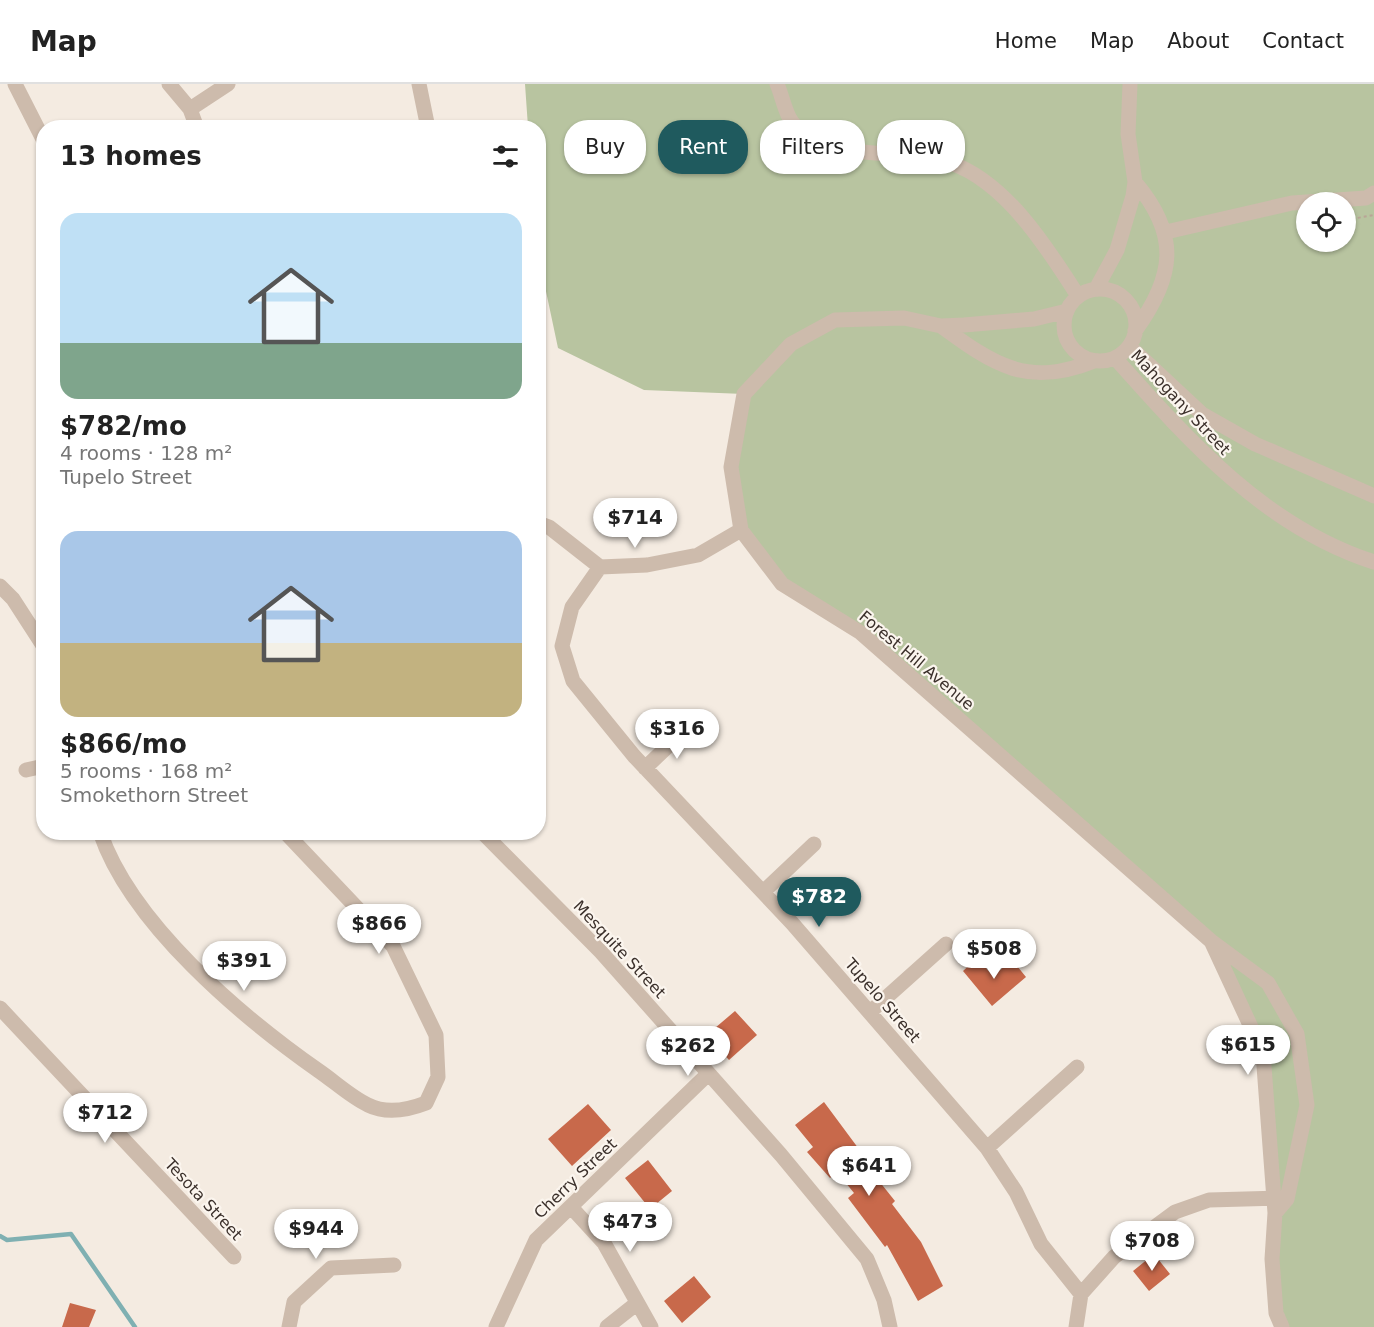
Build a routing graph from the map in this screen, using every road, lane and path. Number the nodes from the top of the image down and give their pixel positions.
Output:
1 (15, 84) edge
2 (169, 84) edge
3 (228, 84) edge
4 (420, 84) edge
5 (777, 84) edge
6 (1130, 84) edge
7 (190, 108) junction
8 (194, 120) edge
9 (427, 120) edge
10 (36, 125) edge
11 (1135, 182) junction
12 (1374, 193) edge
13 (1374, 215) edge
14 (1356, 218) edge
15 (1166, 232) junction
16 (1096, 289) junction
17 (1078, 296) junction
18 (1066, 311) junction
19 (941, 326) junction
20 (1136, 331) junction
21 (1129, 346) junction
22 (1115, 358) junction
23 (1094, 362) junction
24 (1374, 496) edge
25 (546, 526) edge
26 (741, 530) junction
27 (1374, 562) edge
28 (600, 567) junction
29 (0, 586) edge
30 (36, 635) edge
31 (686, 729) dead end
32 (36, 768) edge
33 (645, 768) junction
34 (26, 770) dead end
35 (104, 840) edge
36 (293, 840) edge
37 (490, 840) edge
38 (814, 844) dead end
39 (764, 892) junction
40 (1211, 941) junction
41 (946, 944) dead end
42 (0, 1008) edge
43 (870, 1012) junction
44 (1077, 1067) dead end
45 (707, 1075) junction
46 (987, 1148) junction
47 (1279, 1198) junction
48 (571, 1207) junction
49 (234, 1257) dead end
50 (394, 1265) dead end
51 (1081, 1294) junction
52 (636, 1304) junction
53 (289, 1327) edge
54 (496, 1327) edge
55 (607, 1327) edge
56 (651, 1327) edge
57 (890, 1327) edge
58 (1076, 1327) edge
59 (1282, 1327) edge

1 - 10 street
2 - 7 street
3 - 7 street
4 - 9 street
5 - 17 street
6 - 11 street
7 - 8 street
11 - 15 street
11 - 16 street
12 - 15 street
13 - 14 path
15 - 20 street
16 - 17 street
16 - 20 street
17 - 18 street
18 - 19 street, Forest Hill Avenue
18 - 23 street
19 - 23 street, Forest Hill Avenue
19 - 26 street, Forest Hill Avenue
20 - 21 street
21 - 22 street
21 - 24 street, Mahogany Street
22 - 23 street
22 - 27 street, Mahogany Street
25 - 28 street
26 - 28 street
26 - 40 street, Forest Hill Avenue
28 - 33 street, Tupelo Street
29 - 30 street
31 - 33 street
32 - 34 street
33 - 39 street, Tupelo Street
35 - 36 street
37 - 45 street, Mesquite Street
38 - 39 street
39 - 43 street, Tupelo Street
40 - 47 street, Forest Hill Avenue
40 - 47 street, Forest Hill Avenue
41 - 43 street
42 - 49 street, Tesota Street
43 - 46 street, Tupelo Street
44 - 46 street
45 - 48 street, Cherry Street
45 - 57 street, Mesquite Street
46 - 51 street, Tupelo Street
47 - 51 street
47 - 59 street, Forest Hill Avenue
48 - 52 street
48 - 54 street, Cherry Street
50 - 53 street
51 - 58 street
52 - 55 street
52 - 56 street

